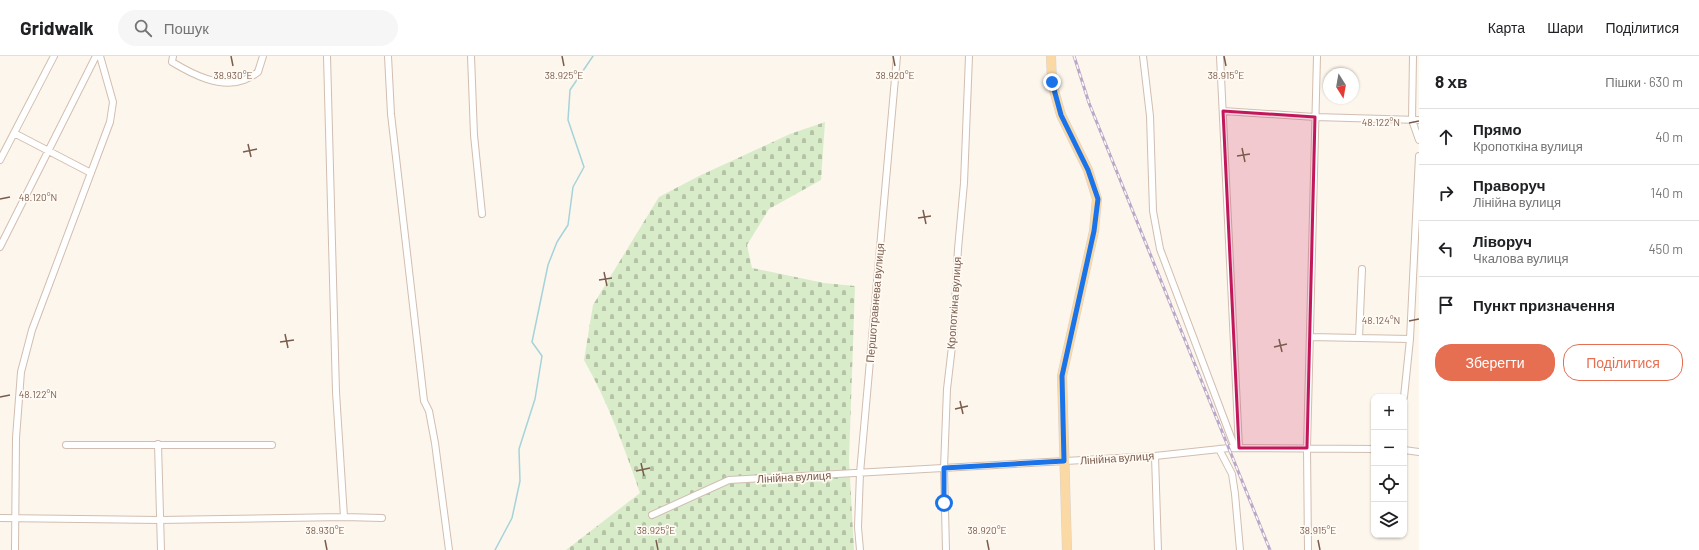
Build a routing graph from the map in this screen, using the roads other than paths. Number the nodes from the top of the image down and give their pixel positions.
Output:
1 (54, 56) edge
2 (96, 56) edge
3 (100, 56) edge
4 (173, 56) edge
5 (263, 56) edge
6 (327, 56) edge
7 (388, 56) edge
8 (471, 56) edge
9 (897, 56) edge
10 (969, 56) edge
11 (1051, 56) edge
12 (1143, 56) edge
13 (1220, 56) edge
14 (1317, 56) edge
15 (1413, 56) edge
16 (1223, 111) junction
17 (1315, 117) junction
18 (1416, 120) edge
19 (14, 134) junction
20 (1419, 140) edge
21 (48, 150) junction
22 (1419, 156) edge
23 (0, 160) edge
24 (91, 173) junction
25 (482, 214) dead end
26 (0, 247) edge
27 (1362, 269) dead end
28 (1310, 337) junction
29 (1359, 338) junction
30 (1410, 339) junction
31 (1404, 394) edge
32 (158, 444) junction
33 (66, 445) dead end
34 (272, 445) dead end
35 (1237, 448) junction
36 (1307, 448) junction
37 (1219, 449) junction
38 (1371, 449) edge
39 (1407, 450) edge
40 (1419, 452) edge
41 (1155, 456) junction
42 (1064, 461) junction
43 (944, 468) junction
44 (860, 473) junction
45 (652, 515) dead end
46 (344, 517) junction
47 (0, 518) edge
48 (15, 518) junction
49 (382, 518) dead end
50 (159, 520) junction
51 (15, 550) edge
52 (161, 550) edge
53 (449, 550) edge
54 (860, 550) edge
55 (946, 550) edge
56 (1068, 550) edge
57 (1158, 550) edge
58 (1240, 550) edge
59 (1308, 550) edge

1 - 19 street
2 - 21 street
3 - 24 street
4 - 5 street
6 - 46 street
7 - 53 street
8 - 25 street
9 - 44 street, Першотравнева вулиця
10 - 43 street, Кропоткіна вулиця
11 - 42 main road
12 - 35 street
13 - 16 street
14 - 17 street
15 - 18 street
16 - 17 street
16 - 35 street
17 - 18 street
17 - 28 street
18 - 20 street
19 - 21 street
19 - 23 street
21 - 24 street
21 - 26 street
22 - 30 street
24 - 48 street
27 - 29 street
28 - 29 street
28 - 36 street
29 - 30 street
30 - 31 street
32 - 33 street
32 - 34 street
32 - 50 street
35 - 36 street, Лінійна вулиця
35 - 37 street, Лінійна вулиця
36 - 38 street, Лінійна вулиця
36 - 59 street
37 - 41 street, Лінійна вулиця
37 - 58 street
39 - 40 street
41 - 42 street, Лінійна вулиця
41 - 57 street
42 - 43 street, Лінійна вулиця
42 - 56 main road
43 - 44 street, Лінійна вулиця
43 - 55 street, Кропоткіна вулиця
44 - 45 street, Лінійна вулиця
44 - 54 street, Першотравнева вулиця
46 - 49 street
46 - 50 street
47 - 48 street
48 - 50 street
48 - 51 street
50 - 52 street

